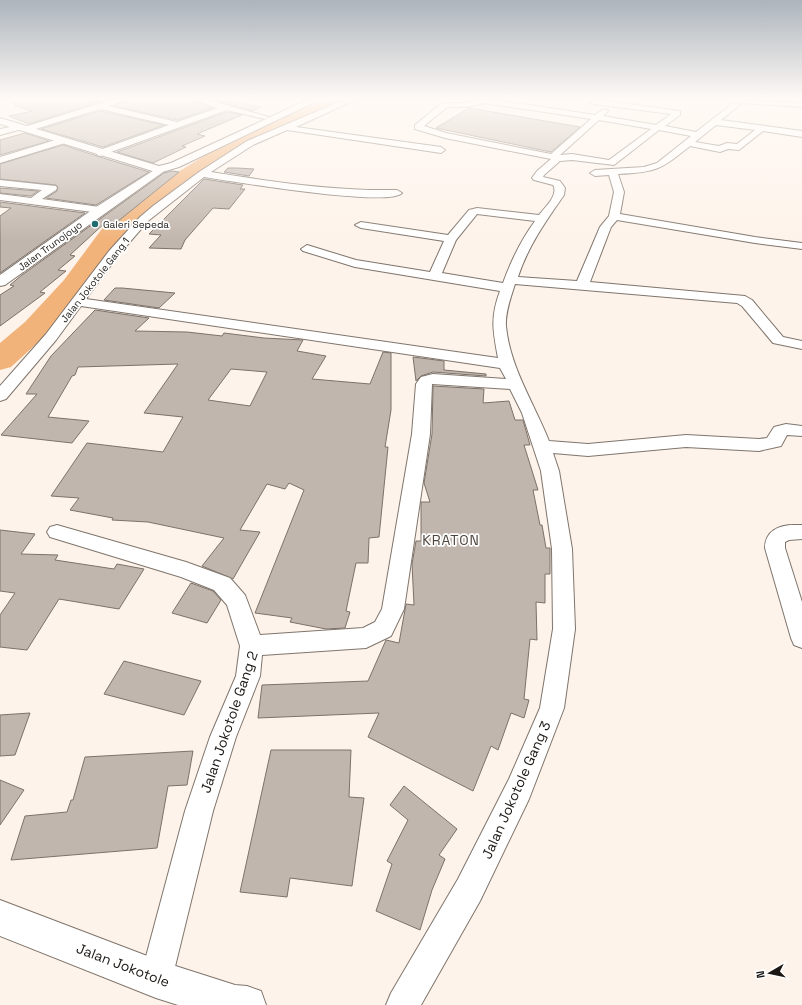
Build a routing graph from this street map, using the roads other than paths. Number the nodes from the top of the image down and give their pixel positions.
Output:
1 (43, 147) edge
2 (81, 147) edge
3 (117, 147) edge
4 (200, 147) edge
5 (214, 147) edge
6 (245, 147) edge
7 (419, 147) edge
8 (496, 147) edge
9 (567, 147) edge
10 (633, 147) edge
11 (683, 147) edge
12 (709, 147) edge
13 (725, 147) edge
14 (441, 150) dead end
15 (100, 153) junction
16 (0, 160) edge
17 (554, 160) junction
18 (563, 168) dead end
19 (159, 170) junction
20 (589, 172) dead end
21 (613, 173) junction
22 (202, 174) junction
23 (0, 182) edge
24 (397, 193) dead end
25 (2, 199) edge
26 (33, 201) junction
27 (100, 210) junction
28 (614, 216) junction
29 (541, 218) junction
30 (361, 225) dead end
31 (451, 239) junction
32 (802, 246) edge
33 (307, 249) dead end
34 (434, 277) junction
35 (0, 282) edge
36 (509, 284) junction
37 (582, 285) junction
38 (78, 302) junction
39 (802, 345) edge
40 (511, 374) junction
41 (0, 396) edge
42 (802, 431) edge
43 (543, 447) junction
44 (58, 532) dead end
45 (802, 532) edge
46 (802, 638) edge
47 (252, 646) junction
48 (0, 918) edge
49 (156, 980) junction
50 (239, 1005) edge
51 (403, 1005) edge

1 - 16 street
2 - 15 main road
3 - 15 street
4 - 19 main road
5 - 19 main road
6 - 22 street, Jalan Jokotole Gang 1
7 - 14 street
8 - 17 street
9 - 17 street
10 - 17 street
11 - 21 street
12 - 13 street
15 - 19 main road
17 - 18 street
17 - 29 street, Jalan Jokotole Gang 3
19 - 27 main road, Jalan Trunojoyo
20 - 21 street
21 - 28 street
22 - 24 street
22 - 38 street, Jalan Jokotole Gang 1
23 - 26 street
25 - 26 street
26 - 27 street
27 - 35 main road, Jalan Trunojoyo
28 - 32 street
28 - 37 street
29 - 31 street
29 - 36 street, Jalan Jokotole Gang 3
30 - 31 street
31 - 34 street
33 - 34 street
34 - 36 street
36 - 37 street
36 - 40 street, Jalan Jokotole Gang 3
37 - 39 street
38 - 40 street
38 - 41 street, Jalan Jokotole Gang 1
40 - 43 street, Jalan Jokotole Gang 3
40 - 47 street, Jalan Jokotole Gang 2
42 - 43 street
43 - 51 street, Jalan Jokotole Gang 3
44 - 47 street
45 - 46 street
47 - 49 street, Jalan Jokotole Gang 2
48 - 49 main road, Jalan Jokotole
49 - 50 main road, Jalan Jokotole

